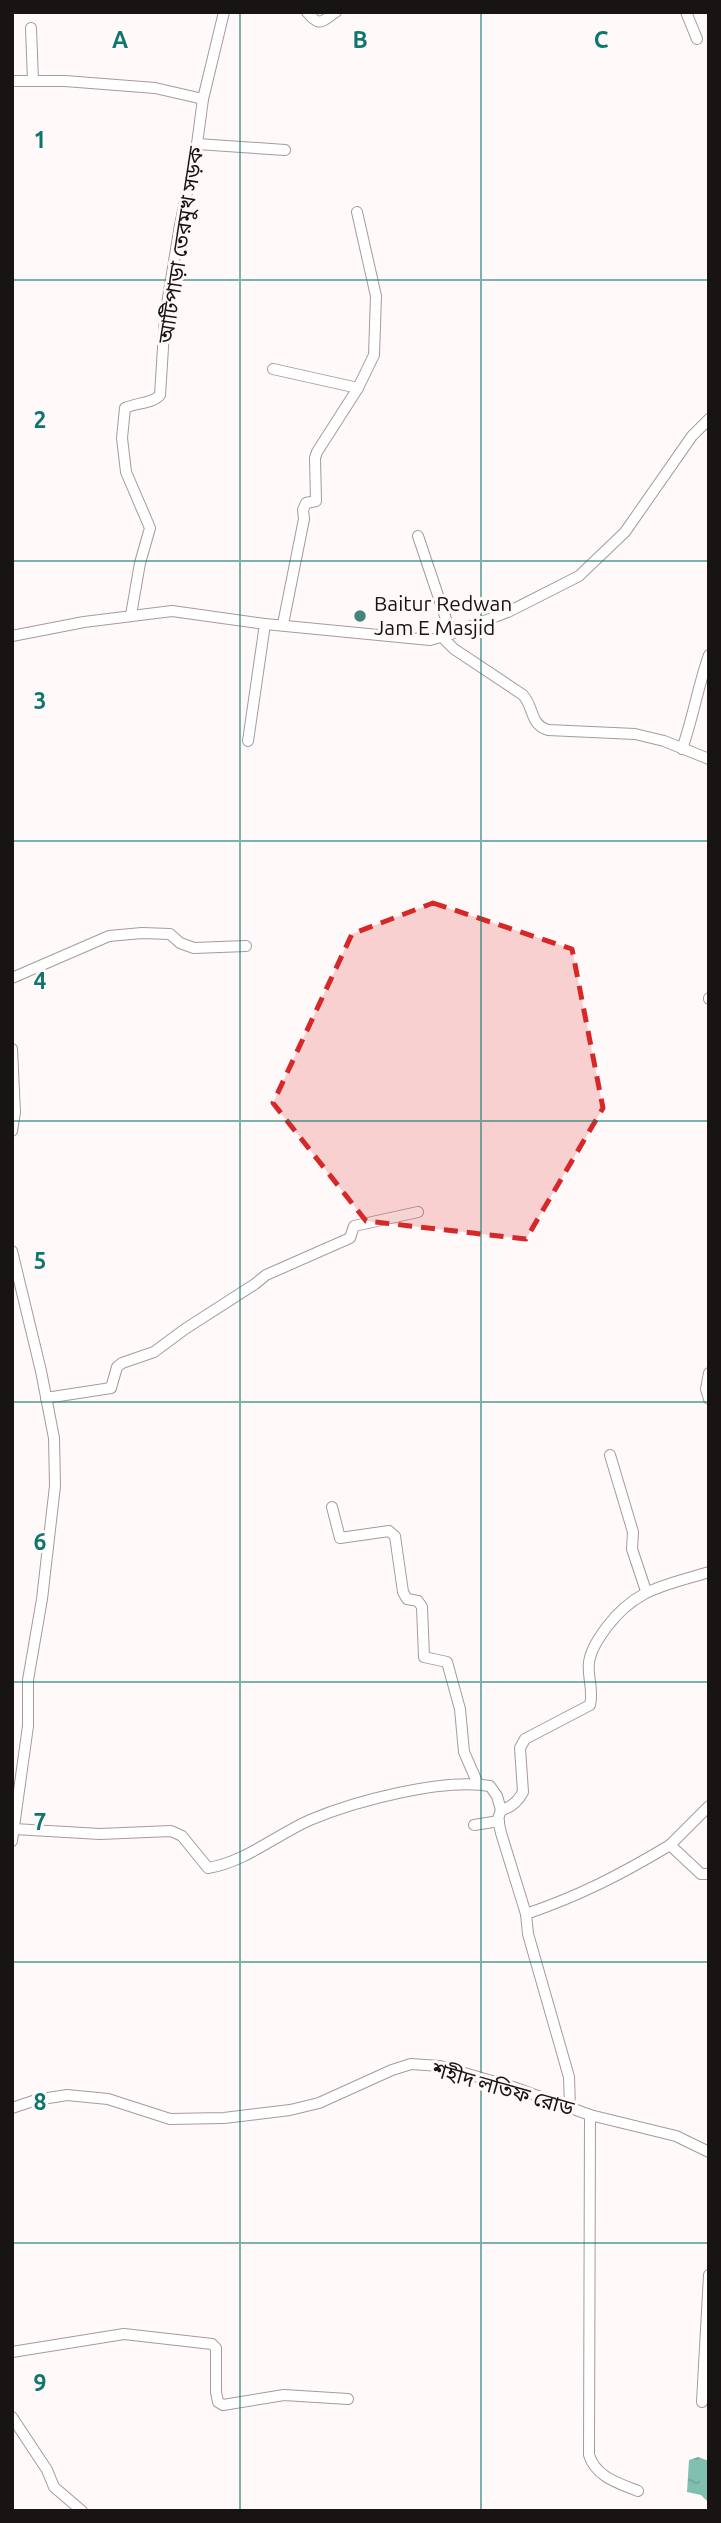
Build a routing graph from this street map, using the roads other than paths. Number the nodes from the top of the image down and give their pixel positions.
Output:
1 (225, 12) edge
2 (307, 12) edge
3 (336, 12) edge
4 (686, 12) edge
5 (32, 28) dead end
6 (696, 39) dead end
7 (12, 80) edge
8 (33, 81) junction
9 (202, 99) junction
10 (197, 144) junction
11 (285, 150) dead end
12 (356, 212) dead end
13 (273, 369) dead end
14 (358, 387) junction
15 (709, 419) edge
16 (418, 536) dead end
17 (131, 615) junction
18 (265, 624) junction
19 (283, 624) junction
20 (446, 635) junction
21 (12, 636) edge
22 (709, 655) edge
23 (248, 741) dead end
24 (682, 749) junction
25 (709, 759) edge
26 (246, 946) dead end
27 (12, 978) edge
28 (12, 1049) edge
29 (12, 1130) edge
30 (418, 1212) dead end
31 (12, 1251) edge
32 (709, 1373) edge
33 (46, 1398) junction
34 (709, 1399) edge
35 (610, 1455) dead end
36 (332, 1507) dead end
37 (709, 1572) edge
38 (646, 1591) junction
39 (478, 1784) junction
40 (709, 1806) edge
41 (500, 1816) junction
42 (474, 1825) dead end
43 (14, 1829) junction
44 (12, 1842) edge
45 (670, 1845) junction
46 (709, 1874) edge
47 (526, 1914) junction
48 (570, 2107) junction
49 (13, 2110) edge
50 (590, 2115) junction
51 (709, 2152) edge
52 (709, 2275) edge
53 (12, 2352) edge
54 (348, 2399) dead end
55 (702, 2402) dead end
56 (12, 2417) edge
57 (638, 2491) dead end
58 (82, 2511) edge

1 - 9 street, আটিপাড়া তেরমুখ সড়ক
2 - 3 street
4 - 6 street
5 - 8 street
7 - 8 street
8 - 9 street
9 - 10 street, আটিপাড়া তেরমুখ সড়ক
10 - 11 street
10 - 17 street, আটিপাড়া তেরমুখ সড়ক
12 - 14 street
13 - 14 street
14 - 19 street
15 - 20 street
16 - 20 street
17 - 18 street
17 - 21 street
18 - 19 street
18 - 23 street
19 - 20 street
20 - 24 street
22 - 24 street
24 - 25 street
26 - 27 street
28 - 29 street
30 - 33 street
31 - 33 street
32 - 34 street
33 - 43 street
35 - 38 street
36 - 39 street
37 - 38 street
38 - 41 street
39 - 41 street
39 - 43 street
40 - 45 street
41 - 42 street
41 - 47 street
43 - 44 street
45 - 46 street
45 - 47 street
47 - 48 street
48 - 49 street, শহীদ লতিফ রোড
48 - 50 street, শহীদ লতিফ রোড
50 - 51 street, শহীদ লতিফ রোড
50 - 57 street
52 - 55 street
53 - 54 street
56 - 58 street

